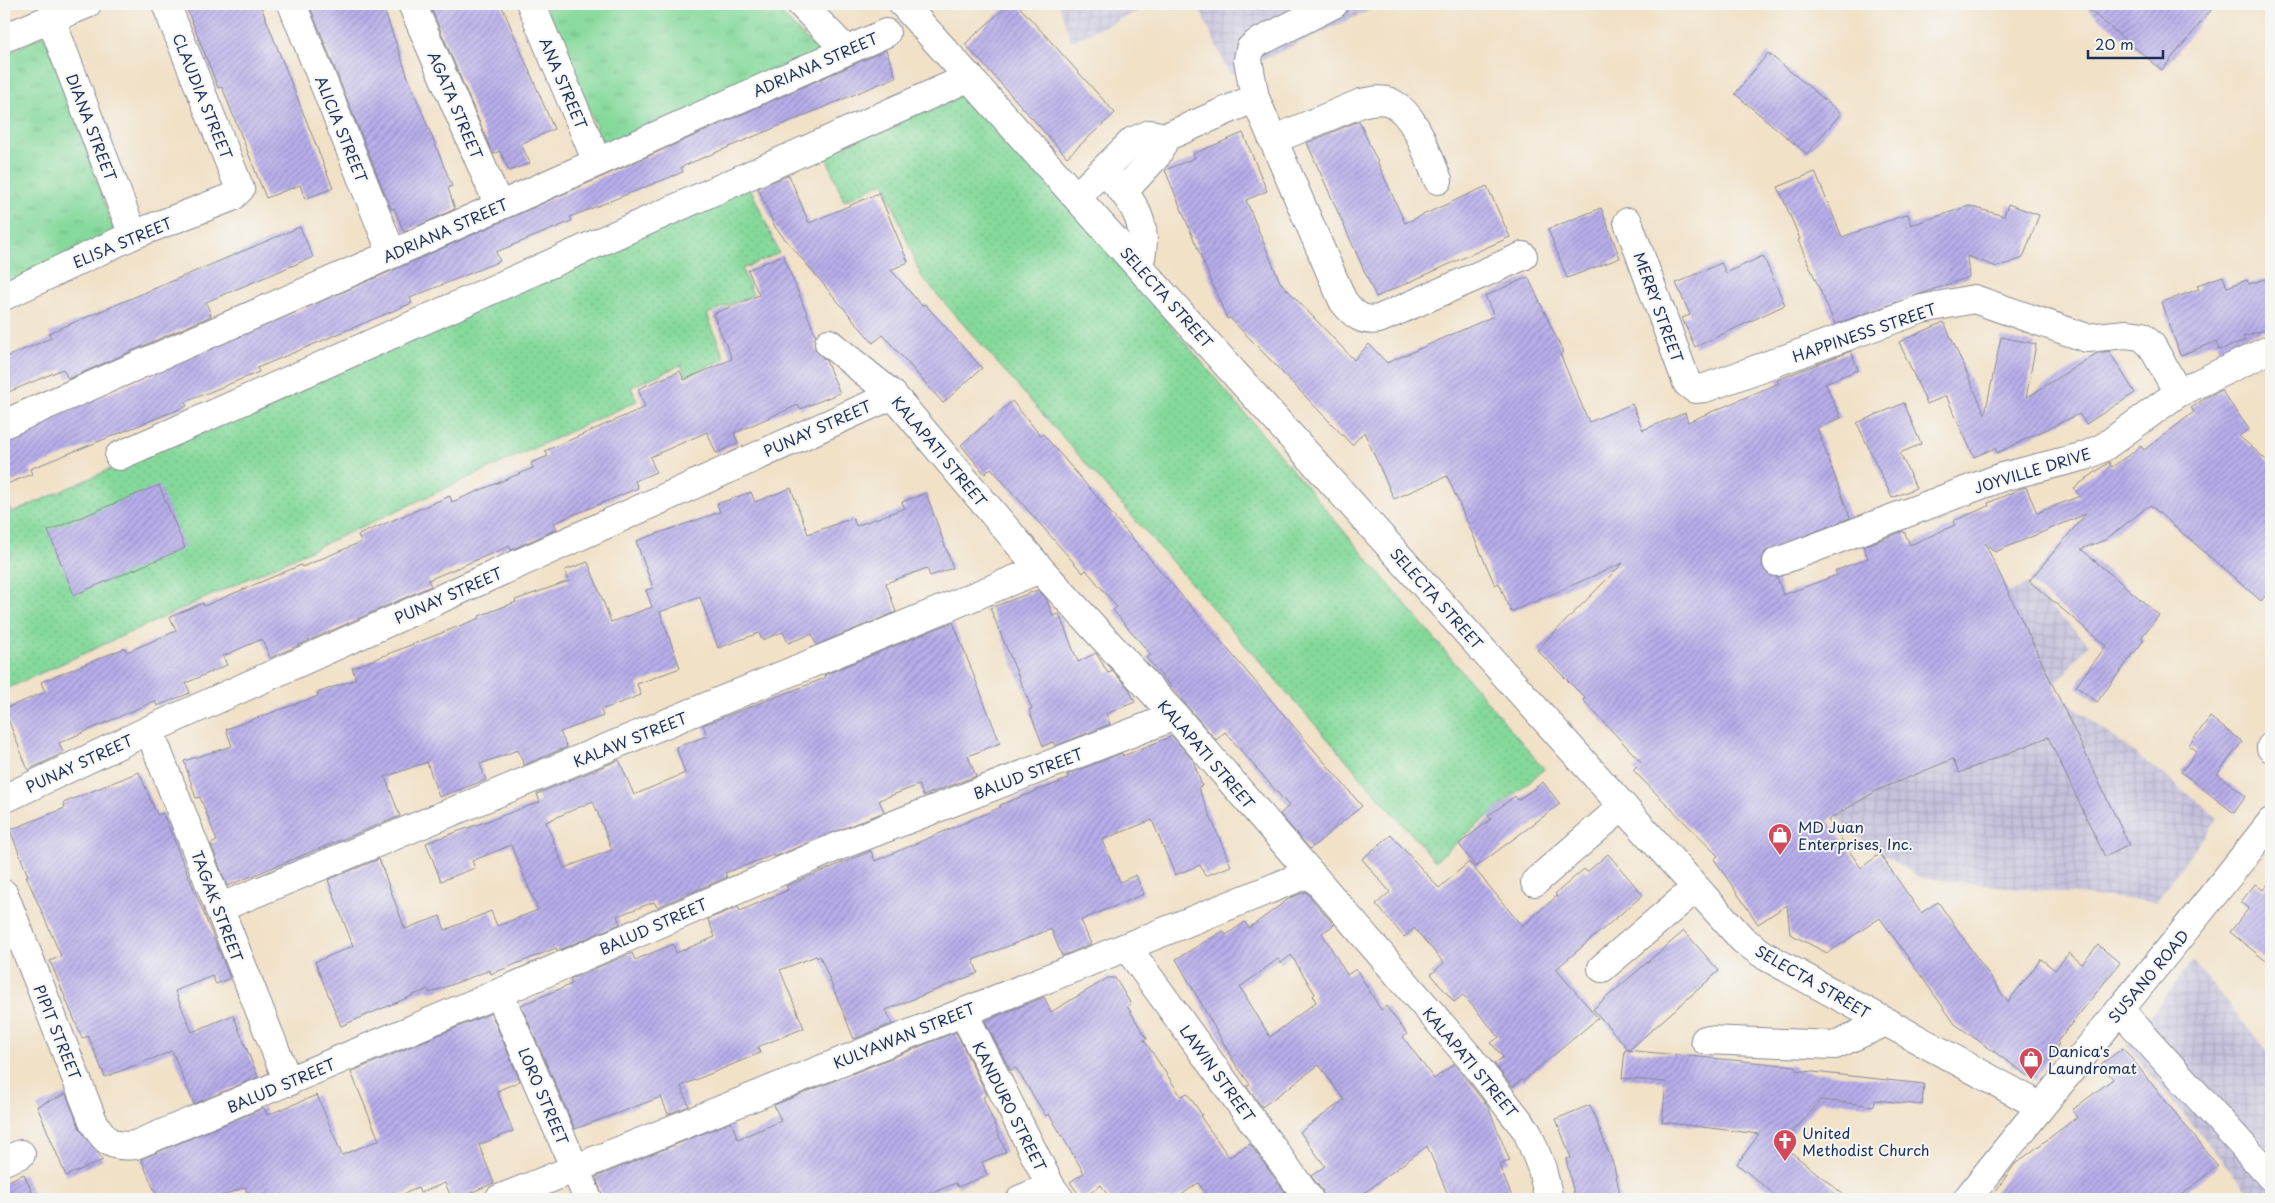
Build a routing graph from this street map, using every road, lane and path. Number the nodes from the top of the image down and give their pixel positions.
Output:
1 (87, 4) edge
2 (166, 4) edge
3 (292, 4) edge
4 (412, 4) edge
5 (531, 4) edge
6 (801, 4) edge
7 (903, 4) edge
8 (1334, 4) edge
9 (51, 19) junction
10 (886, 33) dead end
11 (4, 38) edge
12 (846, 50) junction
13 (970, 77) junction
14 (1255, 98) junction
15 (1166, 137) junction
16 (1273, 140) junction
17 (597, 162) junction
18 (1103, 170) junction
19 (1438, 180) dead end
20 (240, 190) joint
21 (1124, 192) junction
22 (1077, 196) junction
23 (499, 206) junction
24 (1628, 222) dead end
25 (133, 235) junction
26 (392, 254) junction
27 (1522, 256) dead end
28 (1139, 264) junction
29 (4, 296) edge
30 (829, 343) dead end
31 (2271, 349) edge
32 (1695, 389) joint
33 (2178, 393) junction
34 (893, 395) junction
35 (4, 424) edge
36 (119, 456) dead end
37 (1778, 562) dead end
38 (1040, 569) junction
39 (1175, 716) junction
40 (149, 730) junction
41 (4, 799) edge
42 (1623, 806) junction
43 (2271, 822) edge
44 (1310, 873) junction
45 (1535, 882) dead end
46 (1696, 888) junction
47 (4, 894) edge
48 (219, 908) junction
49 (1127, 947) junction
50 (1602, 968) dead end
51 (499, 994) junction
52 (2120, 1010) junction
53 (963, 1012) junction
54 (1886, 1022) junction
55 (1705, 1040) dead end
56 (288, 1082) junction
57 (2040, 1106) junction
58 (135, 1145) joint
59 (575, 1169) junction
60 (2271, 1177) edge
61 (1055, 1193) edge
62 (1548, 1196) edge
63 (499, 1199) edge
64 (588, 1199) edge
65 (1021, 1199) edge
66 (1309, 1199) edge
67 (1967, 1199) edge

1 - 9 street
2 - 20 street, CLAUDIA STREET
3 - 26 street, ALICIA STREET
4 - 23 street, AGATA STREET
5 - 17 street, ANA STREET
6 - 12 street
7 - 13 street, SELECTA STREET
8 - 14 street
9 - 11 street
9 - 25 street, DIANA STREET
10 - 12 street, ADRIANA STREET
12 - 17 street, ADRIANA STREET
13 - 22 street, SELECTA STREET
13 - 36 street
14 - 15 street
14 - 16 street
15 - 18 street
15 - 21 street
16 - 19 street
16 - 27 street
17 - 23 street, ADRIANA STREET
18 - 21 street
18 - 22 street
20 - 25 street, ELISA STREET
21 - 28 street
22 - 28 street, SELECTA STREET
23 - 26 street, ADRIANA STREET
24 - 32 street, MERRY STREET
25 - 29 street, ELISA STREET
26 - 35 street, ADRIANA STREET
28 - 42 street, SELECTA STREET
30 - 34 street, KALAPATI STREET
31 - 33 street, JOYVILLE DRIVE
32 - 33 street, HAPPINESS STREET
33 - 37 street, JOYVILLE DRIVE
34 - 38 street, KALAPATI STREET
34 - 40 street, PUNAY STREET
38 - 39 street, KALAPATI STREET
38 - 48 street, KALAW STREET
39 - 44 street, KALAPATI STREET
39 - 51 street, BALUD STREET
40 - 41 street, PUNAY STREET
40 - 48 street, TAGAK STREET
42 - 45 street
42 - 46 street, SELECTA STREET
43 - 52 street, SUSANO ROAD
44 - 49 street, KULYAWAN STREET
44 - 62 street, KALAPATI STREET
46 - 50 street
46 - 54 street, SELECTA STREET
47 - 58 street, PIPIT STREET
48 - 56 street, TAGAK STREET
49 - 53 street, KULYAWAN STREET
49 - 66 street, LAWIN STREET
51 - 56 street, BALUD STREET
51 - 59 street, LORO STREET
52 - 57 street, SUSANO ROAD
52 - 60 street
53 - 59 street, KULYAWAN STREET
53 - 61 street, KANDURO STREET
54 - 55 street
54 - 57 street, SELECTA STREET
56 - 58 street, BALUD STREET
57 - 67 street, SUSANO ROAD
59 - 63 street, KULYAWAN STREET
59 - 64 street, LORO STREET
61 - 65 street

